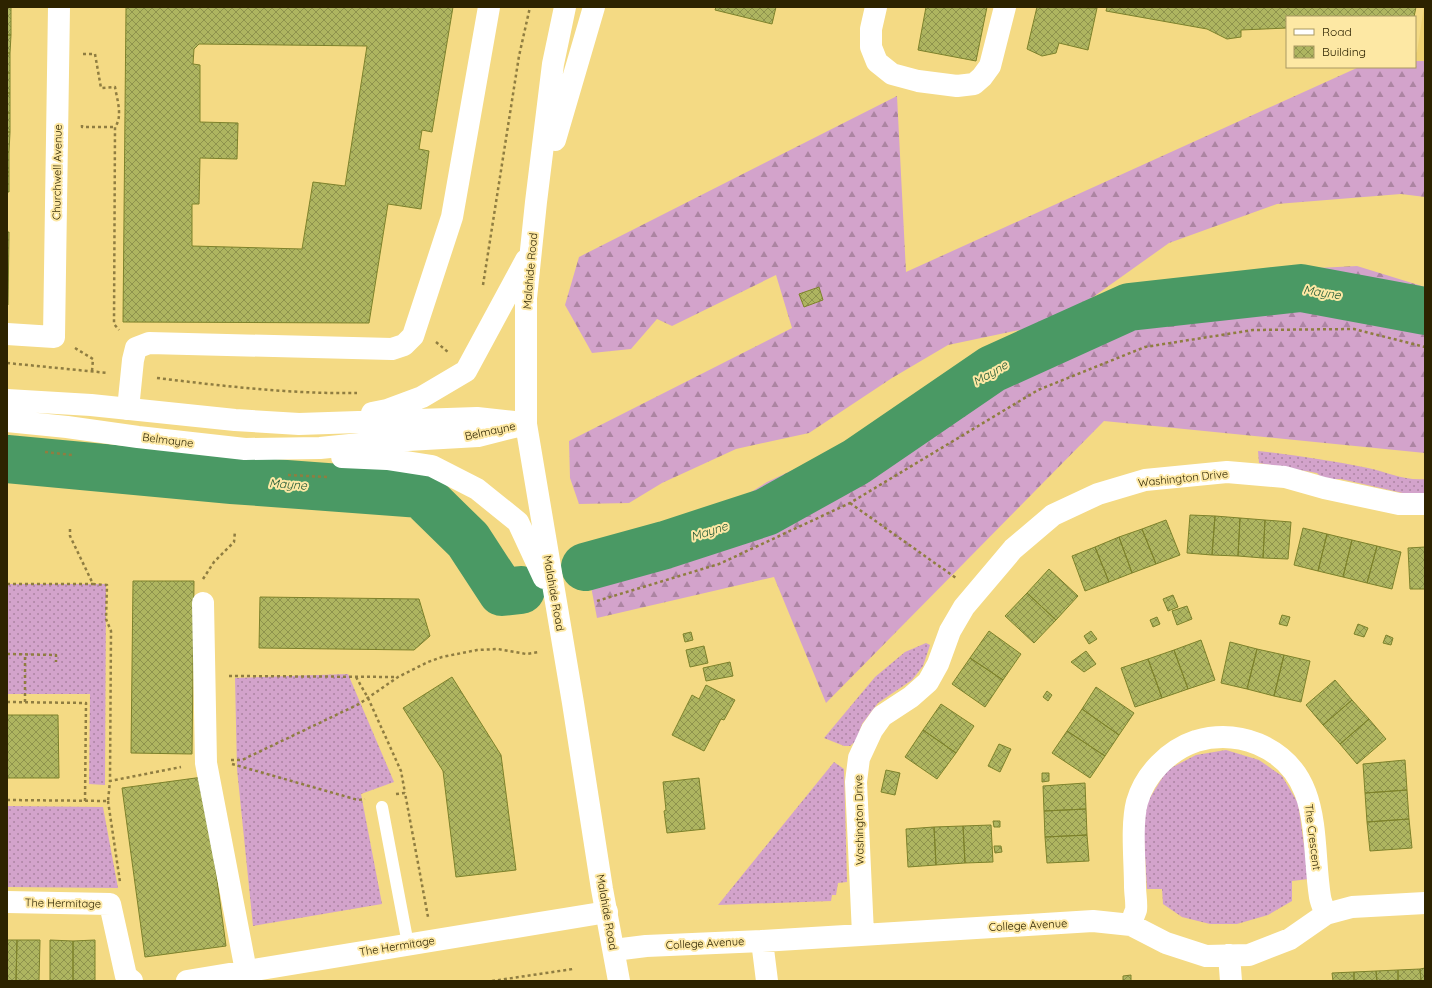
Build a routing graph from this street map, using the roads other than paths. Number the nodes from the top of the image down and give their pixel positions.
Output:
1 (59, 7) edge
2 (489, 7) edge
3 (565, 7) edge
4 (594, 7) edge
5 (876, 7) edge
6 (1005, 7) edge
7 (536, 202) junction
8 (531, 250) junction
9 (7, 334) edge
10 (7, 400) edge
11 (128, 409) junction
12 (7, 421) edge
13 (299, 424) junction
14 (526, 424) junction
15 (245, 449) junction
16 (1425, 504) edge
17 (556, 602) junction
18 (203, 603) road end
19 (382, 807) dead end
20 (7, 902) edge
21 (1425, 903) edge
22 (606, 912) junction
23 (1326, 914) junction
24 (1131, 925) junction
25 (863, 934) junction
26 (762, 941) junction
27 (408, 944) junction
28 (614, 950) junction
29 (1229, 956) junction
30 (246, 971) junction
31 (132, 981) edge
32 (187, 981) edge
33 (620, 981) edge
34 (767, 981) edge
35 (1231, 981) edge

1 - 9 street, Churchwell Avenue
2 - 11 street
3 - 7 street, Malahide Road
4 - 7 street, Malahide Road
5 - 6 street
7 - 8 street, Malahide Road
8 - 13 street
8 - 14 street, Malahide Road
10 - 11 street, Belmayne
11 - 13 street, Belmayne
12 - 15 street, Belmayne
13 - 14 street, Belmayne
14 - 15 street, Belmayne
14 - 17 street, Malahide Road
15 - 17 street
16 - 25 street, Washington Drive
17 - 22 street, Malahide Road
18 - 30 street
19 - 27 lane
20 - 31 street, The Hermitage
21 - 23 street, College Avenue
22 - 27 street, The Hermitage
22 - 28 street, Malahide Road
23 - 24 street, The Crescent
23 - 29 street, College Avenue
24 - 25 street, College Avenue
24 - 29 street, College Avenue
25 - 26 street, College Avenue
26 - 28 street, College Avenue
26 - 34 street
27 - 30 street, The Hermitage
28 - 33 street, Malahide Road
29 - 35 street
30 - 32 street, The Hermitage

